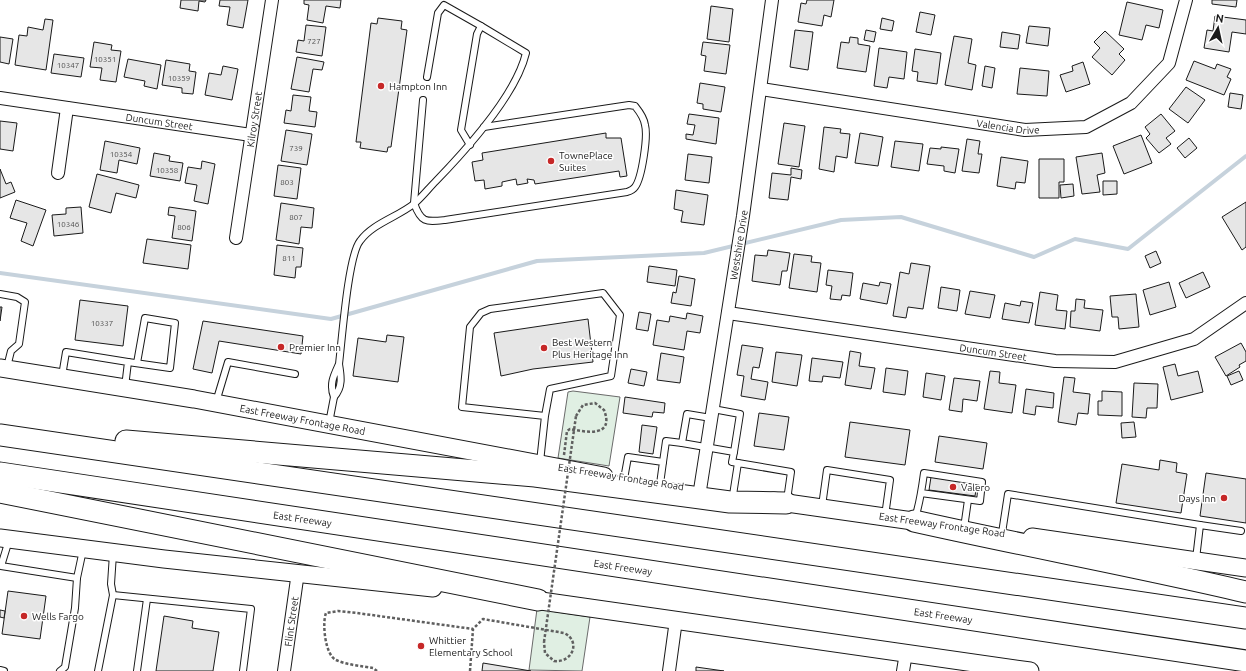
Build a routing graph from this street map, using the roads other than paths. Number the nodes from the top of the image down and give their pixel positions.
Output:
1 (272, 0) edge
2 (772, 0) edge
3 (1186, 0) edge
4 (481, 26) junction
5 (427, 77) dead end
6 (761, 88) junction
7 (0, 98) edge
8 (423, 100) dead end
9 (68, 108) junction
10 (484, 127) junction
11 (251, 135) junction
12 (470, 145) junction
13 (58, 173) dead end
14 (414, 203) junction
15 (236, 238) dead end
16 (0, 294) edge
17 (1246, 303) edge
18 (728, 313) junction
19 (128, 362) junction
20 (137, 363) junction
21 (3, 368) edge
22 (295, 374) dead end
23 (62, 378) junction
24 (125, 388) junction
25 (216, 403) junction
26 (712, 414) junction
27 (546, 416) junction
28 (329, 424) junction
29 (0, 430) edge
30 (0, 436) edge
31 (682, 443) junction
32 (707, 448) junction
33 (734, 452) junction
34 (663, 462) junction
35 (738, 463) junction
36 (540, 464) junction
37 (0, 473) edge
38 (624, 479) junction
39 (660, 484) junction
40 (700, 490) junction
41 (0, 492) edge
42 (921, 493) junction
43 (733, 495) junction
44 (968, 500) junction
45 (786, 502) junction
46 (822, 508) junction
47 (885, 517) junction
48 (914, 521) junction
49 (1200, 525) junction
50 (964, 528) junction
51 (1241, 531) dead end
52 (1002, 533) junction
53 (5, 538) edge
54 (84, 549) junction
55 (113, 553) junction
56 (1196, 560) junction
57 (0, 567) edge
58 (1246, 568) edge
59 (298, 572) junction
60 (77, 578) junction
61 (1246, 592) edge
62 (113, 595) junction
63 (147, 599) junction
64 (538, 600) junction
65 (1246, 618) edge
66 (676, 620) junction
67 (906, 653) junction
68 (1246, 661) edge
69 (0, 670) edge
70 (4, 671) edge
71 (60, 671) edge
72 (98, 671) edge
73 (137, 671) edge
74 (243, 671) edge
75 (284, 671) edge
76 (669, 671) edge
77 (903, 671) edge
78 (1030, 671) edge

1 - 11 street, Kilroy Street
2 - 6 street, Westshire Drive
3 - 6 street, Valencia Drive
4 - 5 lane
4 - 10 lane
4 - 12 lane
6 - 18 street, Westshire Drive
7 - 9 street, Duncum Street
8 - 14 lane
9 - 11 street, Duncum Street
9 - 13 street
10 - 12 lane
10 - 14 lane
11 - 15 street, Kilroy Street
12 - 14 lane
14 - 28 lane
16 - 21 lane
17 - 18 street, Duncum Street
18 - 26 street, Westshire Drive
19 - 20 lane
19 - 23 lane
19 - 24 lane
20 - 20 lane
21 - 23 main road, East Freeway Frontage Road
22 - 25 lane
23 - 24 main road, East Freeway Frontage Road
24 - 25 main road, East Freeway Frontage Road
25 - 28 main road, East Freeway Frontage Road
26 - 31 lane
26 - 32 street, Westshire Drive
26 - 33 lane
27 - 27 lane
27 - 36 lane
28 - 36 main road, East Freeway Frontage Road
29 - 45 highway
30 - 65 highway
31 - 32 lane
31 - 34 lane
32 - 33 lane
32 - 40 street, Westshire Drive
33 - 35 lane
34 - 38 lane
34 - 39 lane
35 - 43 lane
35 - 45 lane
36 - 38 main road, East Freeway Frontage Road
37 - 68 highway, East Freeway
38 - 39 main road, East Freeway Frontage Road
39 - 40 main road, East Freeway Frontage Road
40 - 43 main road, East Freeway Frontage Road
41 - 64 highway
42 - 44 lane
42 - 44 lane
42 - 48 lane
43 - 45 main road, East Freeway Frontage Road
44 - 50 lane
45 - 46 main road, East Freeway Frontage Road
46 - 47 main road, East Freeway Frontage Road
46 - 47 lane
47 - 48 main road, East Freeway Frontage Road
48 - 50 main road, East Freeway Frontage Road
48 - 61 highway
49 - 51 lane
49 - 52 lane
49 - 56 lane
50 - 52 main road, East Freeway Frontage Road
52 - 56 main road, East Freeway Frontage Road
53 - 54 main road
53 - 57 lane
54 - 55 main road
54 - 60 lane
55 - 59 main road
55 - 62 lane
56 - 58 main road, East Freeway Frontage Road
57 - 60 lane
59 - 64 main road
59 - 75 street, Flint Street
60 - 71 lane
62 - 63 lane
62 - 72 lane
63 - 73 lane
63 - 74 lane
64 - 66 main road
66 - 67 main road
66 - 76 street
67 - 77 street
67 - 78 main road
69 - 70 lane

